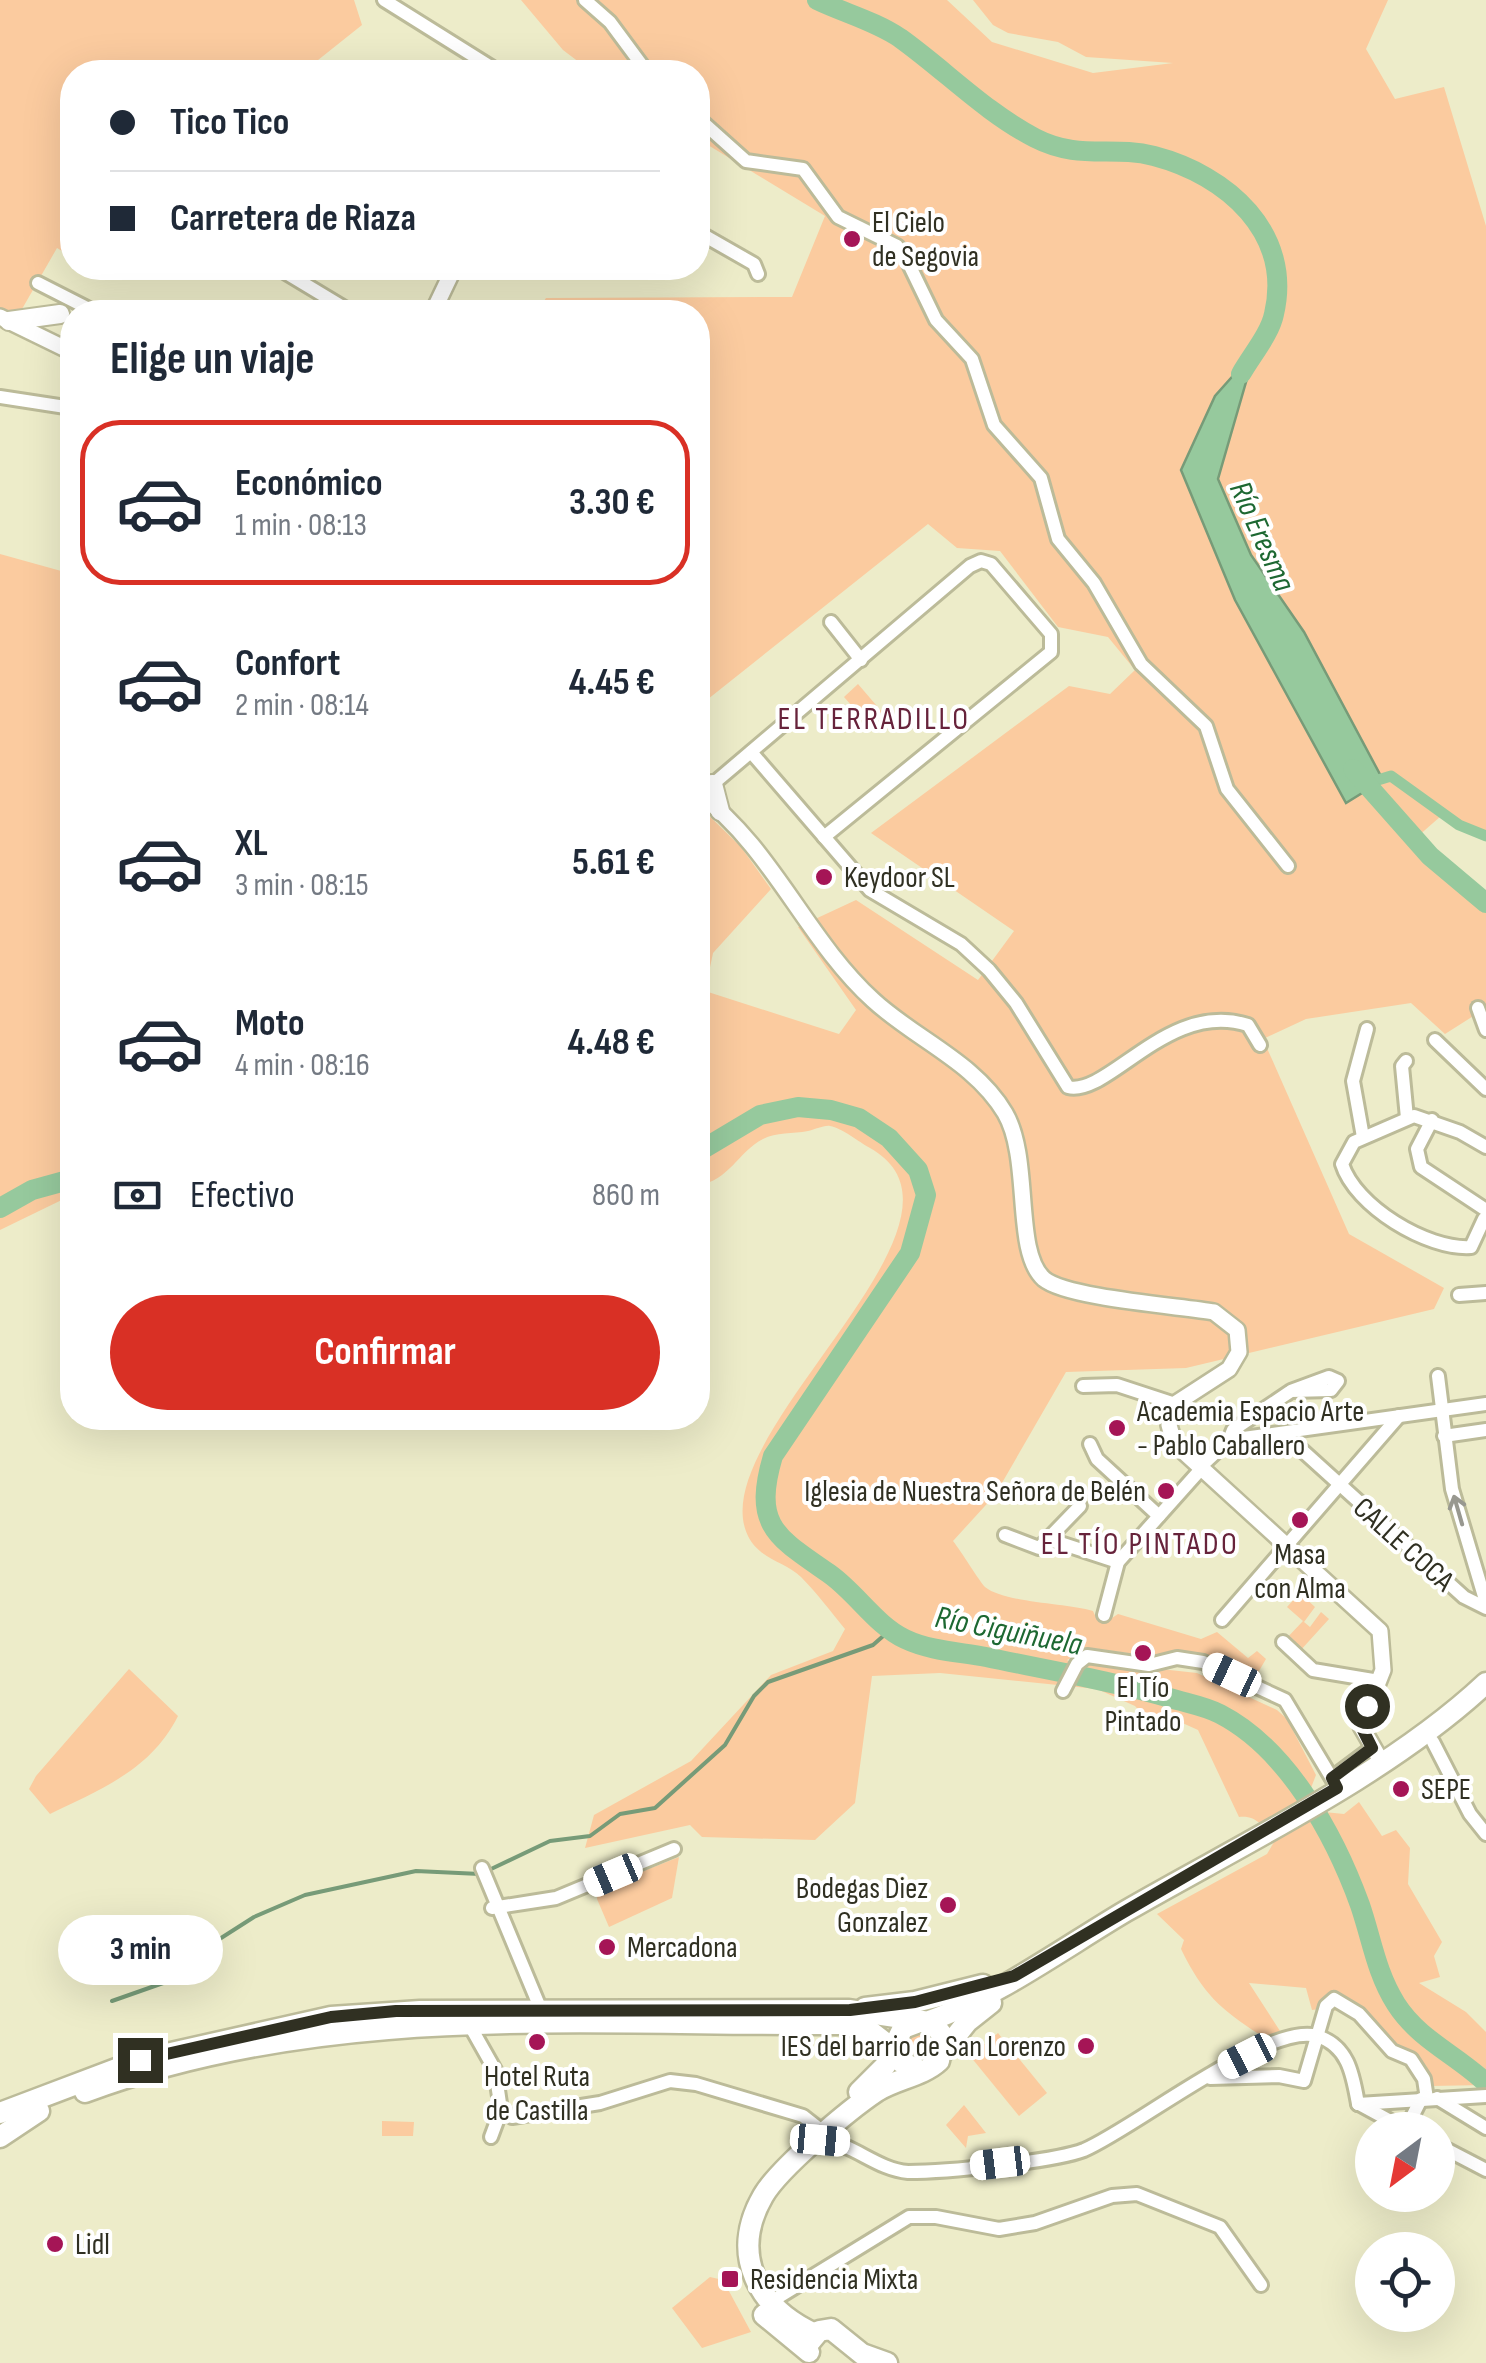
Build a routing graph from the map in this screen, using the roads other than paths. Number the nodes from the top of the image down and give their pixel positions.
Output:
1 (384, 0) edge
2 (585, 0) edge
3 (481, 60) edge
4 (638, 60) edge
5 (710, 129) edge
6 (710, 239) edge
7 (758, 274) dead end
8 (298, 280) edge
9 (38, 283) dead end
10 (71, 300) edge
11 (331, 300) edge
12 (60, 314) joint
13 (4, 319) edge
14 (30, 331) junction
15 (60, 346) edge
16 (0, 397) edge
17 (60, 406) edge
18 (830, 622) dead end
19 (861, 660) junction
20 (751, 752) junction
21 (710, 782) edge
22 (710, 796) edge
23 (720, 810) joint
24 (824, 837) junction
25 (1288, 866) dead end
26 (1478, 1008) dead end
27 (1367, 1029) dead end
28 (1486, 1030) edge
29 (1435, 1040) dead end
30 (1260, 1045) dead end
31 (1406, 1061) dead end
32 (1486, 1089) edge
33 (1407, 1118) junction
34 (1432, 1120) junction
35 (1362, 1137) junction
36 (1486, 1148) edge
37 (1485, 1214) edge
38 (1486, 1293) edge
39 (1460, 1295) dead end
40 (1438, 1376) dead end
41 (1082, 1386) dead end
42 (1292, 1391) dead end
43 (1175, 1404) junction
44 (1486, 1404) edge
45 (1440, 1410) junction
46 (1400, 1416) junction
47 (1486, 1430) edge
48 (1283, 1432) junction
49 (1444, 1436) junction
50 (1229, 1440) junction
51 (1090, 1444) dead end
52 (1200, 1469) junction
53 (1340, 1487) junction
54 (1080, 1506) dead end
55 (1159, 1516) junction
56 (1005, 1535) dead end
57 (1048, 1539) junction
58 (1288, 1546) junction
59 (1118, 1562) junction
60 (1486, 1605) edge
61 (1104, 1615) dead end
62 (1222, 1620) dead end
63 (1283, 1642) dead end
64 (1379, 1681) junction
65 (1486, 1686) edge
66 (1066, 1687) dead end
67 (1486, 1700) edge
68 (1424, 1740) junction
69 (1372, 1755) junction
70 (1406, 1760) junction
71 (1331, 1794) junction
72 (1484, 1827) edge
73 (1264, 1836) junction
74 (674, 1849) dead end
75 (482, 1868) dead end
76 (497, 1908) junction
77 (1014, 1976) junction
78 (541, 2010) junction
79 (849, 2017) junction
80 (924, 2021) junction
81 (469, 2024) junction
82 (1317, 2036) junction
83 (895, 2047) junction
84 (944, 2051) junction
85 (919, 2070) junction
86 (876, 2077) junction
87 (1204, 2078) junction
88 (85, 2084) junction
89 (1486, 2096) edge
90 (1428, 2099) junction
91 (1358, 2104) junction
92 (501, 2110) junction
93 (1377, 2112) edge
94 (1419, 2112) edge
95 (0, 2113) edge
96 (842, 2120) junction
97 (1486, 2128) edge
98 (818, 2134) junction
99 (0, 2137) edge
100 (491, 2137) dead end
101 (844, 2142) junction
102 (1455, 2154) edge
103 (1486, 2170) edge
104 (1261, 2284) dead end
105 (769, 2304) junction
106 (813, 2350) edge
107 (843, 2354) edge
108 (886, 2363) edge

1 - 3 street
2 - 4 street
5 - 25 street
6 - 7 street
8 - 11 street
9 - 10 street
12 - 13 main road
12 - 14 main road
13 - 14 street
14 - 15 street
16 - 17 street
18 - 19 street
19 - 20 street
19 - 24 street
20 - 21 street
20 - 24 street
22 - 23 main road
23 - 43 street
24 - 30 street
26 - 28 street
27 - 35 street
29 - 32 street
31 - 33 street
33 - 34 street
33 - 35 street
34 - 36 street
34 - 37 street
35 - 37 street
38 - 39 street
40 - 45 street
41 - 43 street
42 - 50 street
43 - 52 street
44 - 45 street
45 - 46 street
45 - 49 street
46 - 48 street
46 - 53 street
47 - 49 street
48 - 50 street
48 - 53 street, CALLE COCA
60 -> 49 street
50 - 52 street
51 - 55 street
52 - 55 street
52 - 58 street
53 - 58 street
53 - 60 street, CALLE COCA
54 - 57 street
55 - 59 street
56 - 57 street
57 - 59 street
58 - 62 street
58 - 64 street
59 - 61 street
63 - 64 street
64 - 69 street
65 - 68 main road
66 - 71 street
67 - 68 main road
68 - 69 main road
68 - 70 main road
68 - 72 street
69 - 70 main road
69 - 71 main road
70 - 71 main road
71 - 73 main road
73 - 77 main road
73 - 84 main road
74 - 76 street
75 - 76 street
76 - 78 street
77 - 79 main road
77 - 80 main road
78 - 79 main road
78 - 88 main road
79 - 80 main road
79 - 81 main road
79 - 83 main road
79 - 86 main road
80 - 83 main road
80 - 84 main road
81 - 88 main road
81 - 92 street
82 - 87 street
82 - 87 street
82 - 90 street
82 - 91 street
83 - 85 main road
83 - 86 main road
84 - 85 main road
85 - 96 main road
86 - 98 main road
87 - 101 street
88 - 95 main road
88 - 99 main road
89 - 90 street
90 - 91 street
90 - 94 street
90 - 97 street
91 - 93 street
92 - 98 street
92 - 100 street
96 - 98 main road
96 - 101 street
98 - 101 street
98 - 105 main road
98 - 106 main road
102 - 103 street
104 - 105 street
105 - 106 main road
106 - 107 main road
107 - 108 main road

